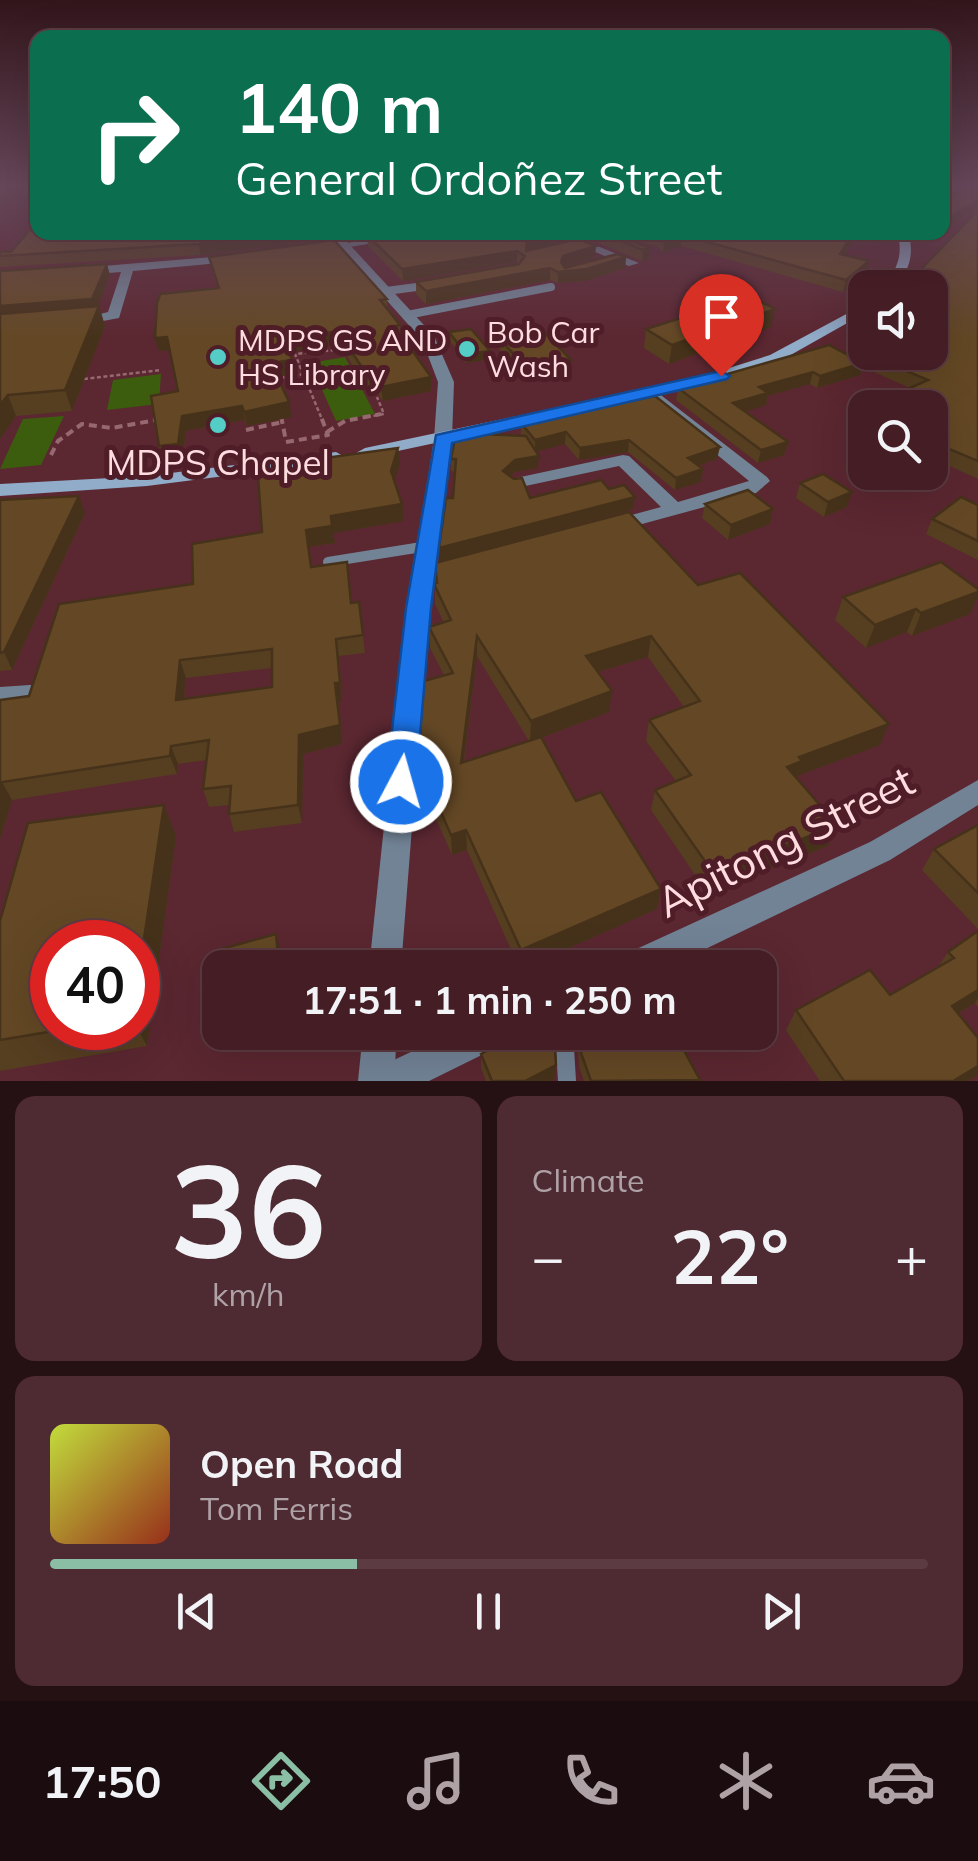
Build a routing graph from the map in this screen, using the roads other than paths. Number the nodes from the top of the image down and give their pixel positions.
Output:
1 (336, 240) edge
2 (339, 240) edge
3 (571, 240) edge
4 (903, 240) edge
5 (576, 242) junction
6 (558, 248) edge
7 (314, 250) edge
8 (618, 257) junction
9 (251, 258) edge
10 (633, 263) dead end
11 (598, 264) edge
12 (128, 268) junction
13 (902, 270) edge
14 (60, 272) edge
15 (449, 281) edge
16 (551, 287) dead end
17 (386, 292) junction
18 (407, 315) junction
19 (848, 317) edge
20 (58, 323) edge
21 (653, 394) junction
22 (442, 439) junction
23 (516, 482) edge
24 (0, 490) edge
25 (674, 509) junction
26 (584, 533) edge
27 (428, 546) junction
28 (328, 562) edge
29 (30, 692) edge
30 (0, 694) edge
31 (978, 791) edge
32 (387, 950) edge
33 (668, 950) edge
34 (379, 1050) edge
35 (455, 1050) edge
36 (565, 1050) edge
37 (376, 1081) edge
38 (390, 1081) edge
39 (567, 1081) edge

1 - 7 street
2 - 17 street
3 - 5 street
4 - 13 main road
5 - 6 street
5 - 8 street
8 - 10 street
8 - 11 lane
9 - 12 street
12 - 14 street
12 - 20 street
15 - 17 lane
16 - 18 lane
17 - 18 street
18 - 22 street
19 - 21 main road
21 - 22 main road
21 - 25 street
22 - 24 main road
22 - 27 street
23 - 25 street
25 - 26 street
27 - 28 lane
27 - 32 street
29 - 30 lane
31 - 33 street, Apitong Street
34 - 37 street
35 - 38 street
36 - 39 lane

